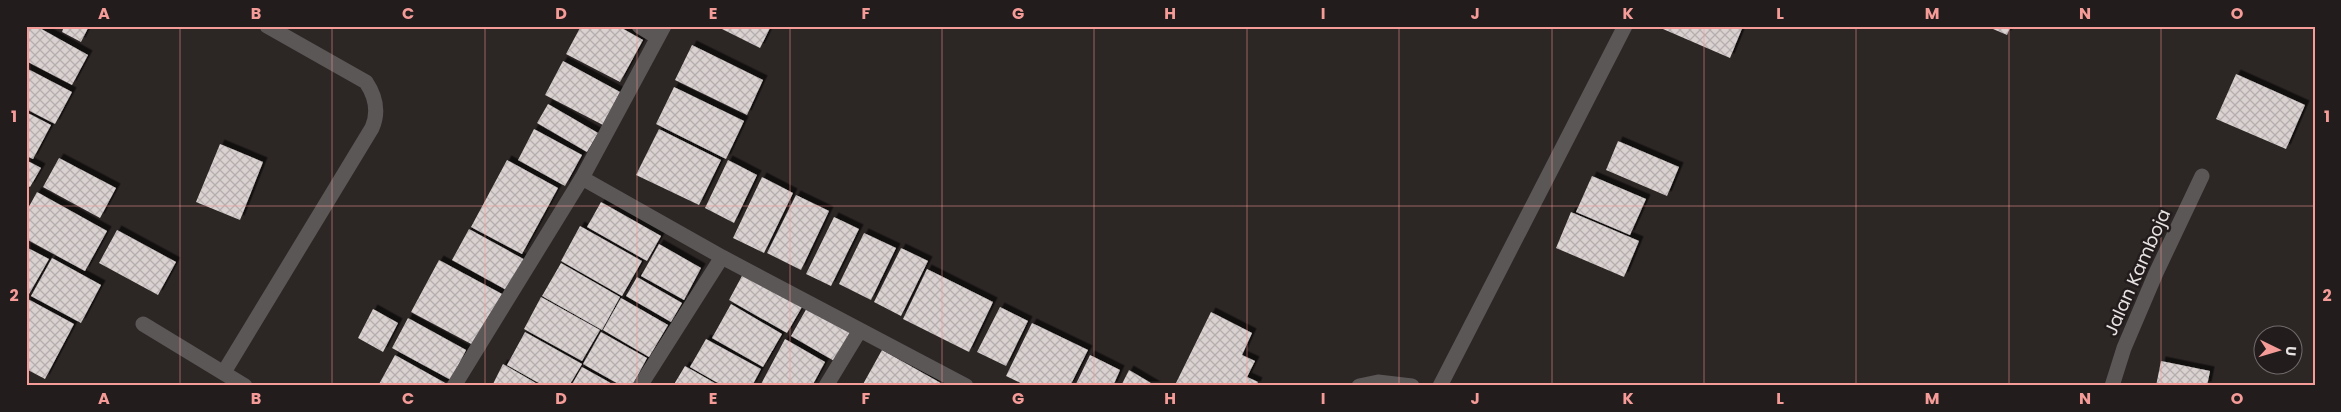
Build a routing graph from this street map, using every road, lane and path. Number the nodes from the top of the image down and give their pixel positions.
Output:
1 (267, 26) edge
2 (639, 26) edge
3 (1625, 26) edge
4 (661, 32) edge
5 (2202, 176) dead end
6 (582, 178) junction
7 (722, 257) junction
8 (143, 324) dead end
9 (860, 330) junction
10 (224, 372) junction
11 (245, 386) edge
12 (454, 386) edge
13 (640, 386) edge
14 (826, 386) edge
15 (966, 386) edge
16 (1359, 386) edge
17 (1412, 386) edge
18 (1440, 386) edge
19 (2112, 386) edge

1 - 10 street
2 - 4 street
3 - 18 street
4 - 6 street
5 - 19 street, Jalan Kamboja
6 - 7 street
6 - 12 street
7 - 9 street
7 - 13 street
8 - 10 street
9 - 14 street
9 - 15 street
10 - 11 street
16 - 17 street

